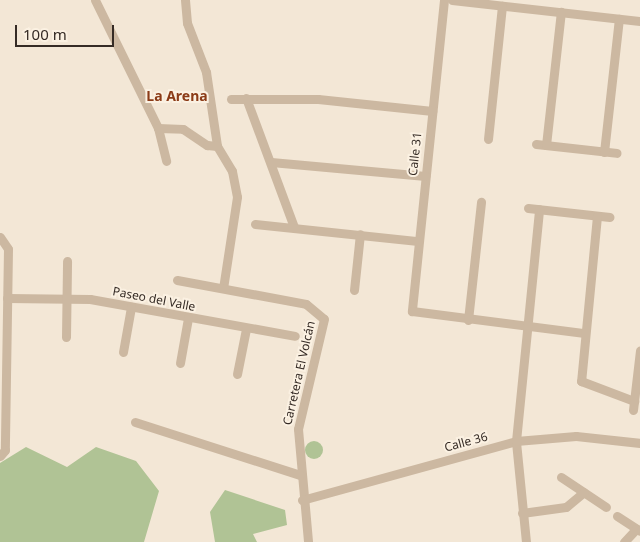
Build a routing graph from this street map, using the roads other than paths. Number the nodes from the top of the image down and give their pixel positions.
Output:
1 (95, 0) edge
2 (185, 0) edge
3 (444, 0) edge
4 (452, 0) edge
5 (502, 6) junction
6 (561, 12) junction
7 (619, 19) junction
8 (640, 21) edge
9 (246, 98) junction
10 (231, 99) dead end
11 (432, 111) junction
12 (158, 128) junction
13 (488, 139) dead end
14 (536, 144) dead end
15 (546, 145) junction
16 (217, 146) junction
17 (604, 152) junction
18 (617, 153) dead end
19 (166, 161) dead end
20 (271, 162) junction
21 (425, 176) junction
22 (481, 202) dead end
23 (528, 208) dead end
24 (539, 209) junction
25 (597, 216) junction
26 (610, 217) dead end
27 (255, 224) dead end
28 (294, 227) junction
29 (360, 234) junction
30 (0, 237) edge
31 (418, 241) junction
32 (67, 261) dead end
33 (345, 278) dead end
34 (355, 279) junction
35 (177, 280) dead end
36 (223, 288) junction
37 (354, 290) dead end
38 (7, 298) junction
39 (67, 298) junction
40 (131, 308) junction
41 (188, 318) junction
42 (468, 320) junction
43 (525, 327) junction
44 (246, 329) junction
45 (584, 333) junction
46 (295, 336) dead end
47 (66, 337) dead end
48 (640, 350) edge
49 (123, 352) dead end
50 (180, 363) dead end
51 (237, 374) dead end
52 (135, 422) dead end
53 (516, 441) junction
54 (640, 443) edge
55 (0, 456) edge
56 (300, 475) junction
57 (561, 477) dead end
58 (584, 492) junction
59 (302, 500) junction
60 (606, 507) dead end
61 (522, 513) junction
62 (617, 516) dead end
63 (638, 530) edge
64 (308, 542) edge
65 (526, 542) edge
66 (624, 542) edge

1 - 12 street
2 - 16 street
3 - 11 street, Calle 31
4 - 5 street
5 - 6 street
5 - 13 street
6 - 7 street
6 - 15 street
7 - 8 street
7 - 17 street
9 - 10 street
9 - 11 street
9 - 20 street
11 - 21 street, Calle 31
12 - 16 street
12 - 19 street
14 - 15 street
15 - 17 street
16 - 36 street
17 - 18 street
20 - 21 street
20 - 28 street
21 - 31 street, Calle 31
22 - 42 street
23 - 24 street
24 - 25 street
24 - 43 street
25 - 26 street
25 - 45 street
27 - 28 street
28 - 29 street
29 - 31 street
29 - 34 street
30 - 38 street
31 - 42 street, Calle 31
32 - 39 street
33 - 34 street
34 - 37 street
35 - 36 street, Carretera El Volcán
36 - 56 street, Carretera El Volcán
38 - 39 street, Paseo del Valle
38 - 55 street
39 - 40 street, Paseo del Valle
39 - 47 street
40 - 41 street, Paseo del Valle
40 - 49 street
41 - 44 street, Paseo del Valle
41 - 50 street
42 - 43 street
43 - 45 street
43 - 53 street
44 - 46 street, Paseo del Valle
44 - 51 street
45 - 48 street
52 - 56 street
53 - 54 street, Calle 36
53 - 59 street, Calle 36
53 - 61 street
56 - 59 street, Carretera El Volcán
57 - 58 street
58 - 60 street
58 - 61 street
59 - 64 street, Carretera El Volcán
61 - 65 street
62 - 63 street
63 - 66 street

